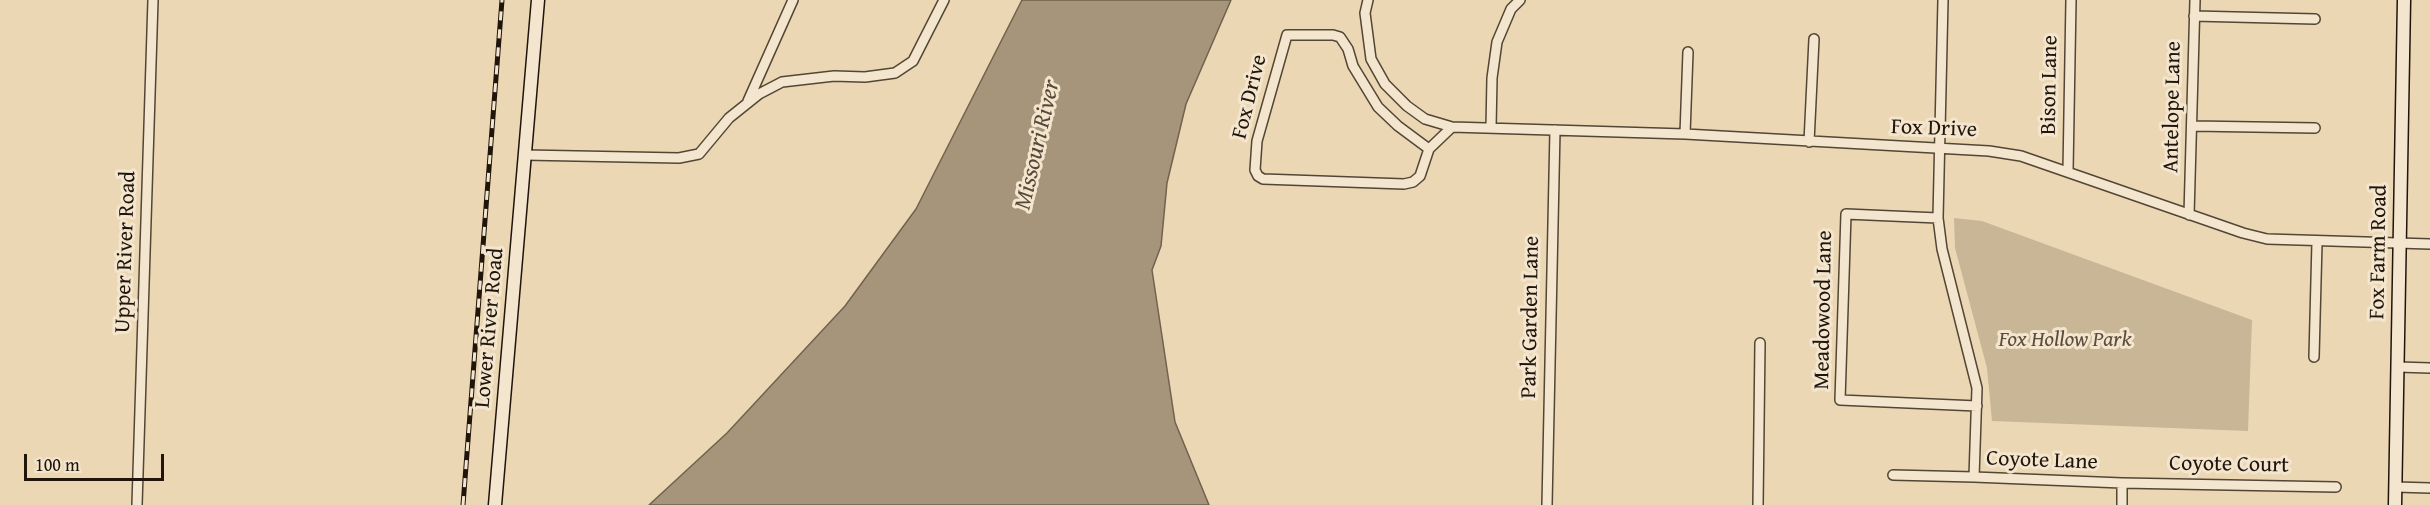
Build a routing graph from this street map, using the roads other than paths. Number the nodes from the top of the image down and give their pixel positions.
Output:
1 (153, 0) edge
2 (538, 0) edge
3 (794, 0) edge
4 (944, 0) edge
5 (1368, 0) edge
6 (1521, 0) edge
7 (1943, 0) edge
8 (2071, 0) edge
9 (2195, 0) edge
10 (2404, 0) edge
11 (2194, 16) junction
12 (2315, 19) dead end
13 (1814, 39) dead end
14 (1688, 52) dead end
15 (747, 103) junction
16 (2193, 126) junction
17 (1452, 127) junction
18 (1491, 128) junction
19 (2314, 128) dead end
20 (1555, 130) junction
21 (1685, 134) junction
22 (1809, 142) junction
23 (1429, 149) junction
24 (1941, 149) junction
25 (525, 155) junction
26 (2068, 171) junction
27 (2190, 215) junction
28 (1938, 218) junction
29 (2317, 242) junction
30 (2401, 244) junction
31 (2430, 244) edge
32 (1760, 343) dead end
33 (2314, 357) dead end
34 (2398, 367) junction
35 (2430, 368) edge
36 (1977, 406) junction
37 (1893, 475) dead end
38 (1974, 477) junction
39 (2122, 483) junction
40 (2336, 487) dead end
41 (2396, 487) junction
42 (2430, 488) edge
43 (137, 505) edge
44 (495, 505) edge
45 (1547, 505) edge
46 (1758, 505) edge
47 (2122, 505) edge
48 (2395, 505) edge

1 - 43 street, Upper River Road
2 - 25 street, Lower River Road
3 - 15 street
4 - 15 street
5 - 17 street, Fox Drive
6 - 18 street
7 - 24 street, Coyote Lane
8 - 26 street, Bison Lane
9 - 11 street, Antelope Lane
10 - 30 street, Fox Farm Road
11 - 12 street
11 - 16 street, Antelope Lane
13 - 22 street
14 - 21 street
15 - 25 street
16 - 19 street
16 - 27 street, Antelope Lane
17 - 18 street, Fox Drive
17 - 23 street, Fox Drive
18 - 20 street, Fox Drive
20 - 21 street, Fox Drive
20 - 45 street, Park Garden Lane
21 - 22 street, Fox Drive
22 - 24 street, Fox Drive
23 - 23 street, Fox Drive
24 - 26 street, Fox Drive
24 - 28 street, Coyote Lane
25 - 44 street, Lower River Road
26 - 27 street, Fox Drive
27 - 29 street, Fox Drive
28 - 36 street, Coyote Lane
28 - 36 street, Meadowood Lane
29 - 30 street, Fox Drive
29 - 33 street
30 - 31 street, Fox Drive
30 - 34 street, Fox Farm Road
32 - 46 street
34 - 35 street
34 - 41 street, Fox Farm Road
36 - 38 street, Coyote Lane
37 - 38 street
38 - 39 street, Coyote Lane
39 - 40 street, Coyote Court
39 - 47 street
41 - 42 street
41 - 48 street, Fox Farm Road

